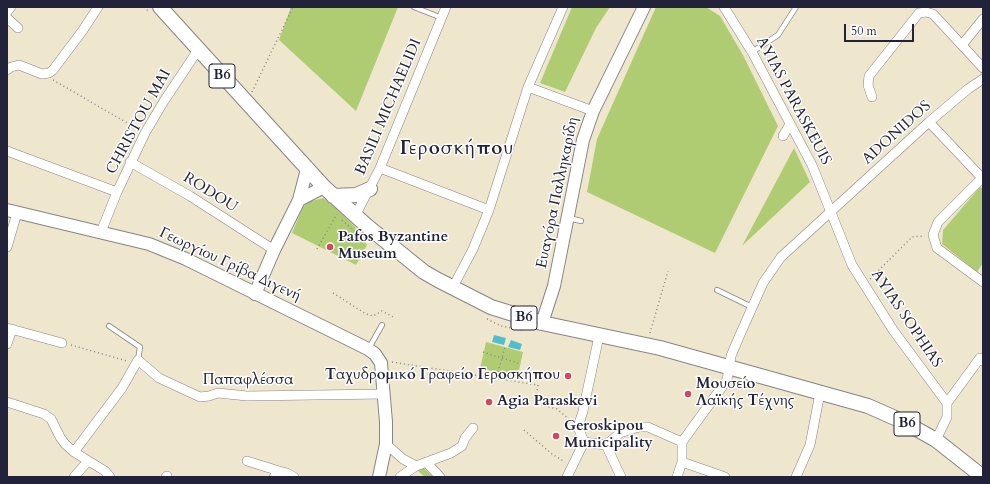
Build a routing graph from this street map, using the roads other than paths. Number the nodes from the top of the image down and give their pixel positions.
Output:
1 (11, 7) edge
2 (98, 7) edge
3 (160, 7) edge
4 (414, 7) edge
5 (446, 7) edge
6 (563, 7) edge
7 (644, 7) edge
8 (724, 7) edge
9 (796, 7) edge
10 (7, 12) edge
11 (7, 18) edge
12 (442, 18) junction
13 (983, 18) edge
14 (18, 28) dead end
15 (962, 45) junction
16 (198, 50) junction
17 (752, 52) junction
18 (983, 68) edge
19 (7, 70) edge
20 (983, 79) edge
21 (528, 87) junction
22 (872, 96) dead end
23 (592, 111) junction
24 (929, 122) junction
25 (790, 124) junction
26 (783, 136) dead end
27 (7, 151) edge
28 (130, 162) junction
29 (380, 168) junction
30 (307, 169) junction
31 (982, 178) edge
32 (370, 189) junction
33 (328, 191) junction
34 (116, 192) junction
35 (299, 200) junction
36 (489, 210) junction
37 (831, 210) junction
38 (12, 212) edge
39 (355, 216) junction
40 (567, 218) junction
41 (580, 221) dead end
42 (101, 232) junction
43 (7, 247) edge
44 (274, 250) junction
45 (983, 282) edge
46 (453, 287) junction
47 (717, 290) dead end
48 (255, 294) junction
49 (752, 307) junction
50 (542, 323) junction
51 (382, 325) dead end
52 (109, 326) dead end
53 (9, 329) edge
54 (599, 336) junction
55 (62, 343) road end
56 (7, 344) edge
57 (368, 349) junction
58 (983, 361) edge
59 (137, 362) junction
60 (730, 366) junction
61 (820, 393) junction
62 (384, 394) junction
63 (7, 402) edge
64 (947, 403) junction
65 (473, 428) dead end
66 (936, 440) junction
67 (584, 442) junction
68 (682, 442) junction
69 (386, 444) junction
70 (606, 445) junction
71 (74, 452) junction
72 (247, 460) dead end
73 (88, 461) junction
74 (682, 462) junction
75 (427, 463) junction
76 (416, 466) junction
77 (276, 474) edge
78 (74, 477) edge
79 (110, 477) edge
80 (294, 477) edge
81 (379, 477) edge
82 (400, 477) edge
83 (440, 477) edge
84 (567, 477) edge
85 (620, 477) edge
86 (677, 477) edge
87 (725, 477) edge
88 (796, 477) edge
89 (983, 477) edge

1 - 10 street
2 - 19 street
3 - 16 main road, B6
4 - 12 lane
5 - 12 street, BASILI MICHAELIDI
6 - 21 street
7 - 23 street, Ευαγόρα Παλληκαρίδη
8 - 17 street, AYIAS PARASKEUIS
9 - 17 lane
11 - 14 street
12 - 29 street, BASILI MICHAELIDI
13 - 15 street
15 - 18 street
15 - 22 street
16 - 28 street, CHRISTOU MAI
16 - 30 main road, B6
17 - 25 street, AYIAS PARASKEUIS
20 - 24 street, ADONIDOS
21 - 23 street
21 - 36 street
23 - 40 street, Ευαγόρα Παλληκαρίδη
24 - 31 street
24 - 37 street, ADONIDOS
25 - 26 street
25 - 37 street, AYIAS PARASKEUIS
27 - 34 street
28 - 34 street, CHRISTOU MAI
28 - 44 street, RODOU
29 - 32 street, BASILI MICHAELIDI
29 - 36 street
30 - 33 main road, B6
30 - 35 street
31 - 45 street
32 - 33 main road
32 - 39 street, BASILI MICHAELIDI
33 - 35 street
33 - 39 main road, B6
34 - 42 street, CHRISTOU MAI
35 - 44 street
36 - 46 street
37 - 49 street, ADONIDOS
37 - 64 street, AYIAS SOPHIAS
38 - 42 street, Γεωργίου Γρίβα Διγενή
38 - 43 street
39 - 46 main road, B6
40 - 41 lane
40 - 50 street, Ευαγόρα Παλληκαρίδη
42 - 48 street, Γεωργίου Γρίβα Διγενή
44 - 48 street
46 - 50 main road, B6
47 - 49 lane
48 - 57 street, Γεωργίου Γρίβα Διγενή
49 - 60 street, ADONIDOS
50 - 54 main road, B6
51 - 57 lane
52 - 59 lane
53 - 55 street
53 - 56 street
54 - 60 main road, B6
54 - 67 street
57 - 62 street, Γεωργίου Γρίβα Διγενή
58 - 64 street
59 - 62 street, Παπαφλέσσα
59 - 71 street
60 - 61 main road, B6
60 - 68 street, ADONIDOS
61 - 66 main road, B6
61 - 88 street
62 - 69 street
63 - 71 street
64 - 66 street
65 - 75 street
66 - 89 main road, B6
67 - 70 street
67 - 84 street
68 - 70 street
68 - 74 street
69 - 76 street
69 - 81 street
70 - 85 street
71 - 73 street
72 - 77 street
73 - 78 street
73 - 79 street
74 - 86 street
74 - 87 street
75 - 76 street
75 - 83 street
76 - 82 street
77 - 80 street

